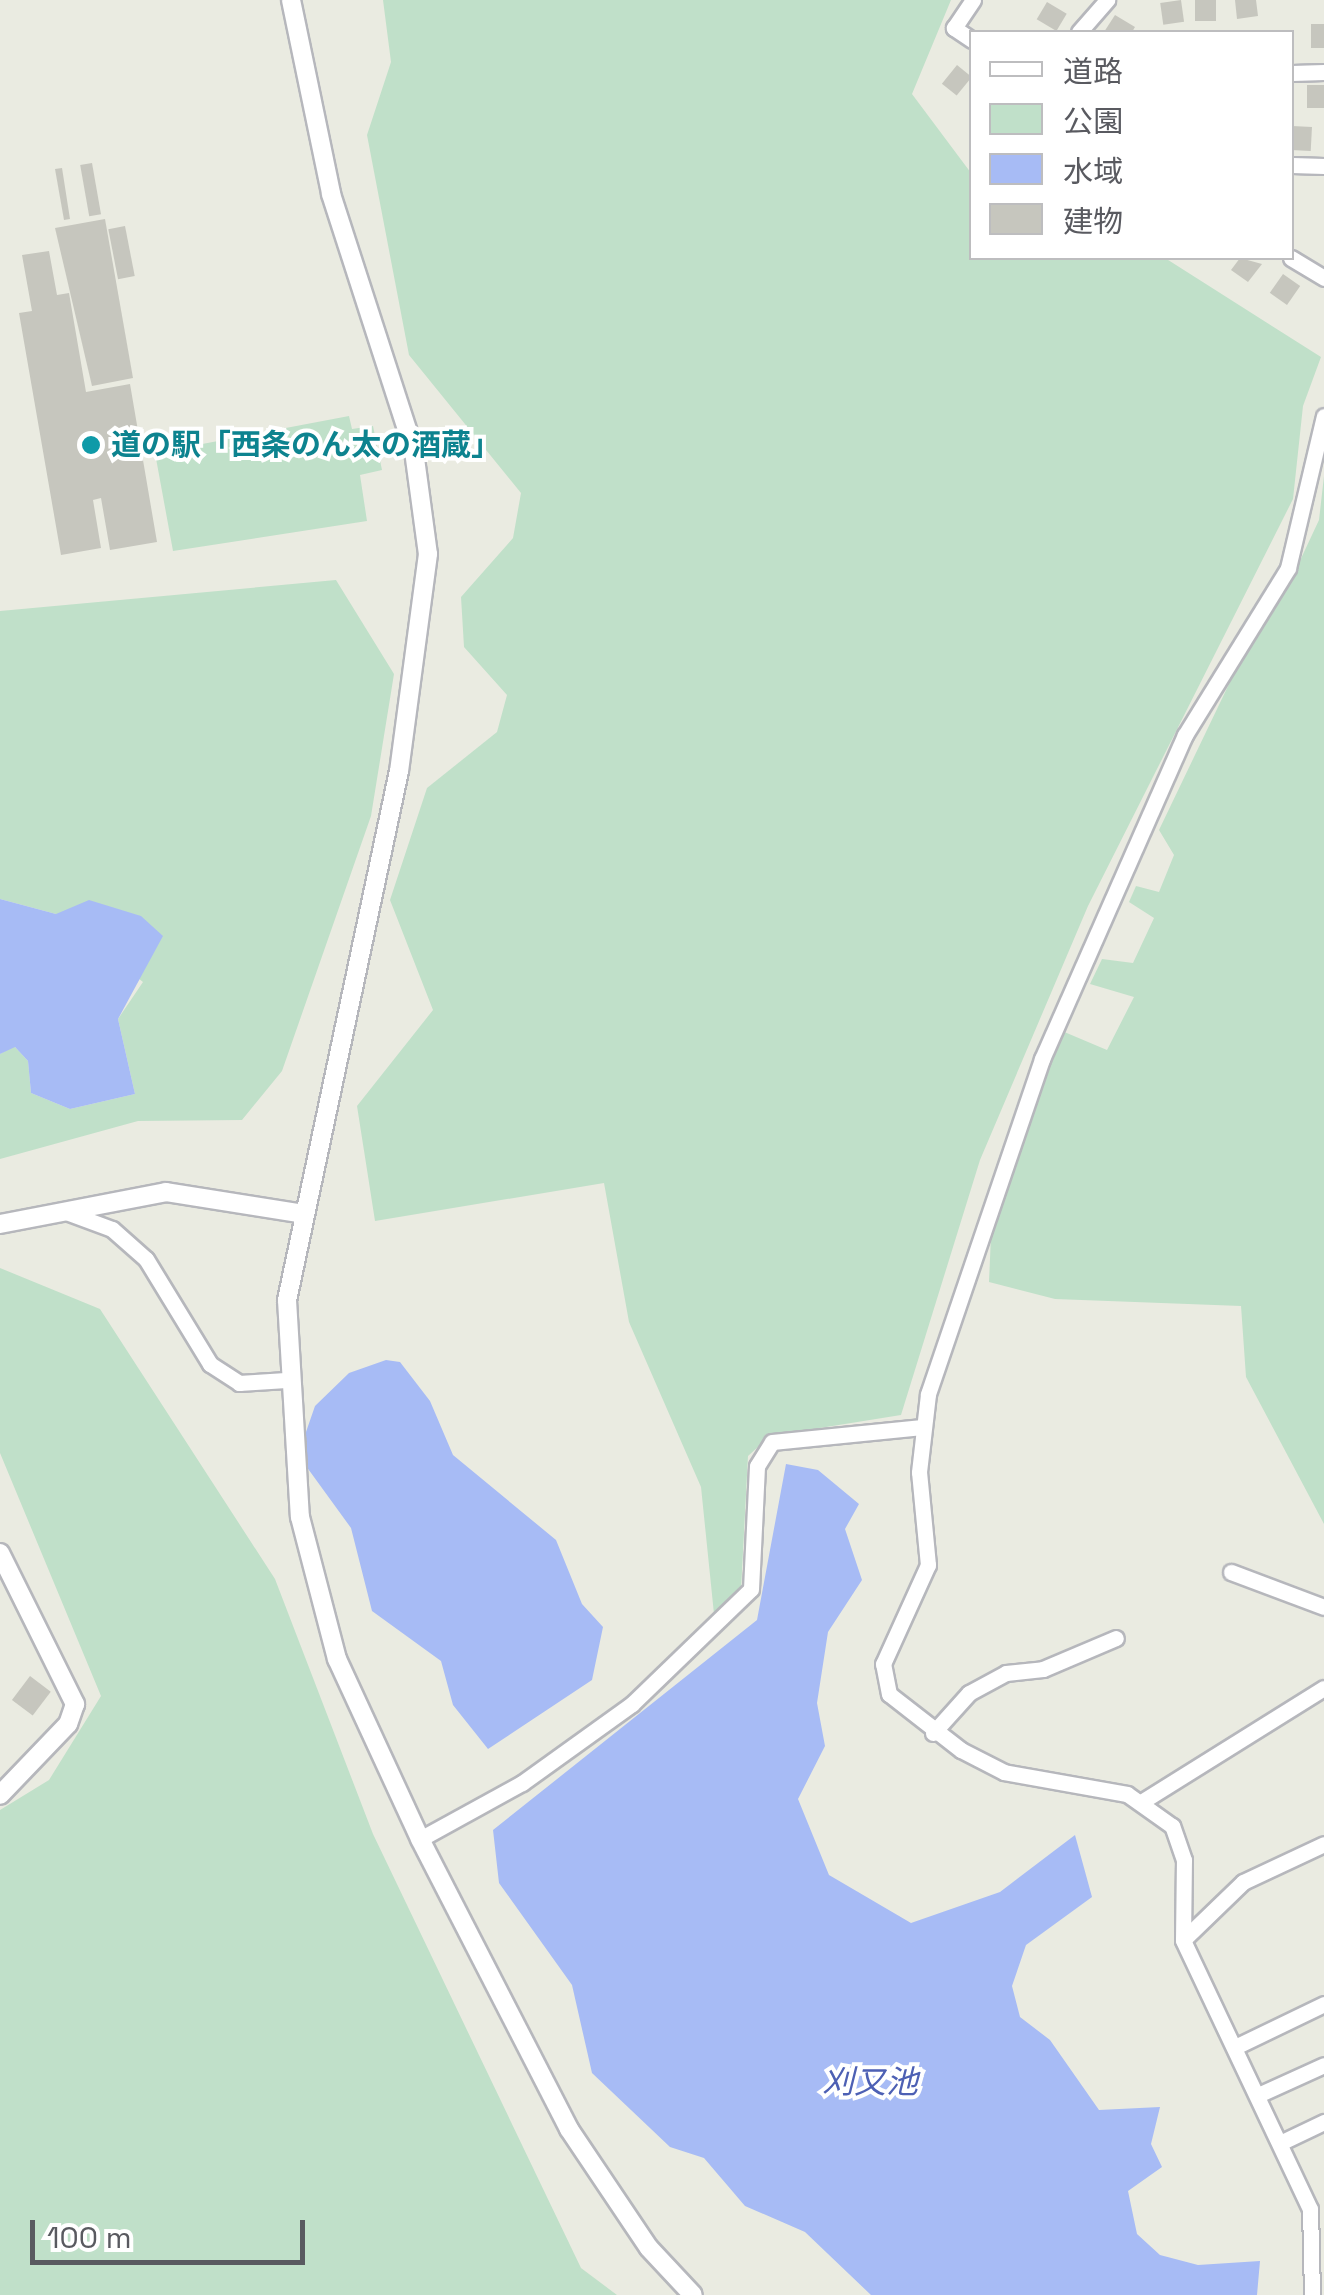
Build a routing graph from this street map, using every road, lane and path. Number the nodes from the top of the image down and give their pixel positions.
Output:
1 (291, 0) edge
2 (973, 0) edge
3 (1107, 0) edge
4 (1081, 30) edge
5 (969, 38) edge
6 (1324, 72) edge
7 (1294, 74) edge
8 (1294, 165) edge
9 (1324, 166) edge
10 (1294, 259) edge
11 (1324, 278) edge
12 (1324, 416) edge
13 (62, 1211) junction
14 (299, 1212) junction
15 (0, 1224) edge
16 (286, 1380) junction
17 (922, 1427) junction
18 (0, 1552) edge
19 (1231, 1572) dead end
20 (1324, 1608) edge
21 (1116, 1638) dead end
22 (1324, 1688) edge
23 (933, 1732) junction
24 (0, 1795) edge
25 (1143, 1802) junction
26 (420, 1839) junction
27 (1324, 1844) edge
28 (1183, 1940) junction
29 (1324, 2004) edge
30 (1235, 2047) junction
31 (1324, 2065) edge
32 (1258, 2094) junction
33 (1324, 2122) edge
34 (1282, 2142) junction
35 (1319, 2229) edge
36 (693, 2295) edge
37 (1312, 2295) edge

1 - 14 street
2 - 5 street
3 - 4 street
6 - 7 street
8 - 9 street
10 - 11 street
12 - 17 street
13 - 14 street
13 - 15 street
13 - 16 street
14 - 16 street
16 - 26 street
17 - 23 street
17 - 26 street
18 - 24 street
19 - 20 street
21 - 23 street
22 - 25 street
23 - 25 street
25 - 28 street
26 - 36 street
27 - 28 street
28 - 30 street
29 - 30 street
30 - 32 street
31 - 32 street
32 - 34 street
33 - 34 street
34 - 35 street
35 - 37 street

